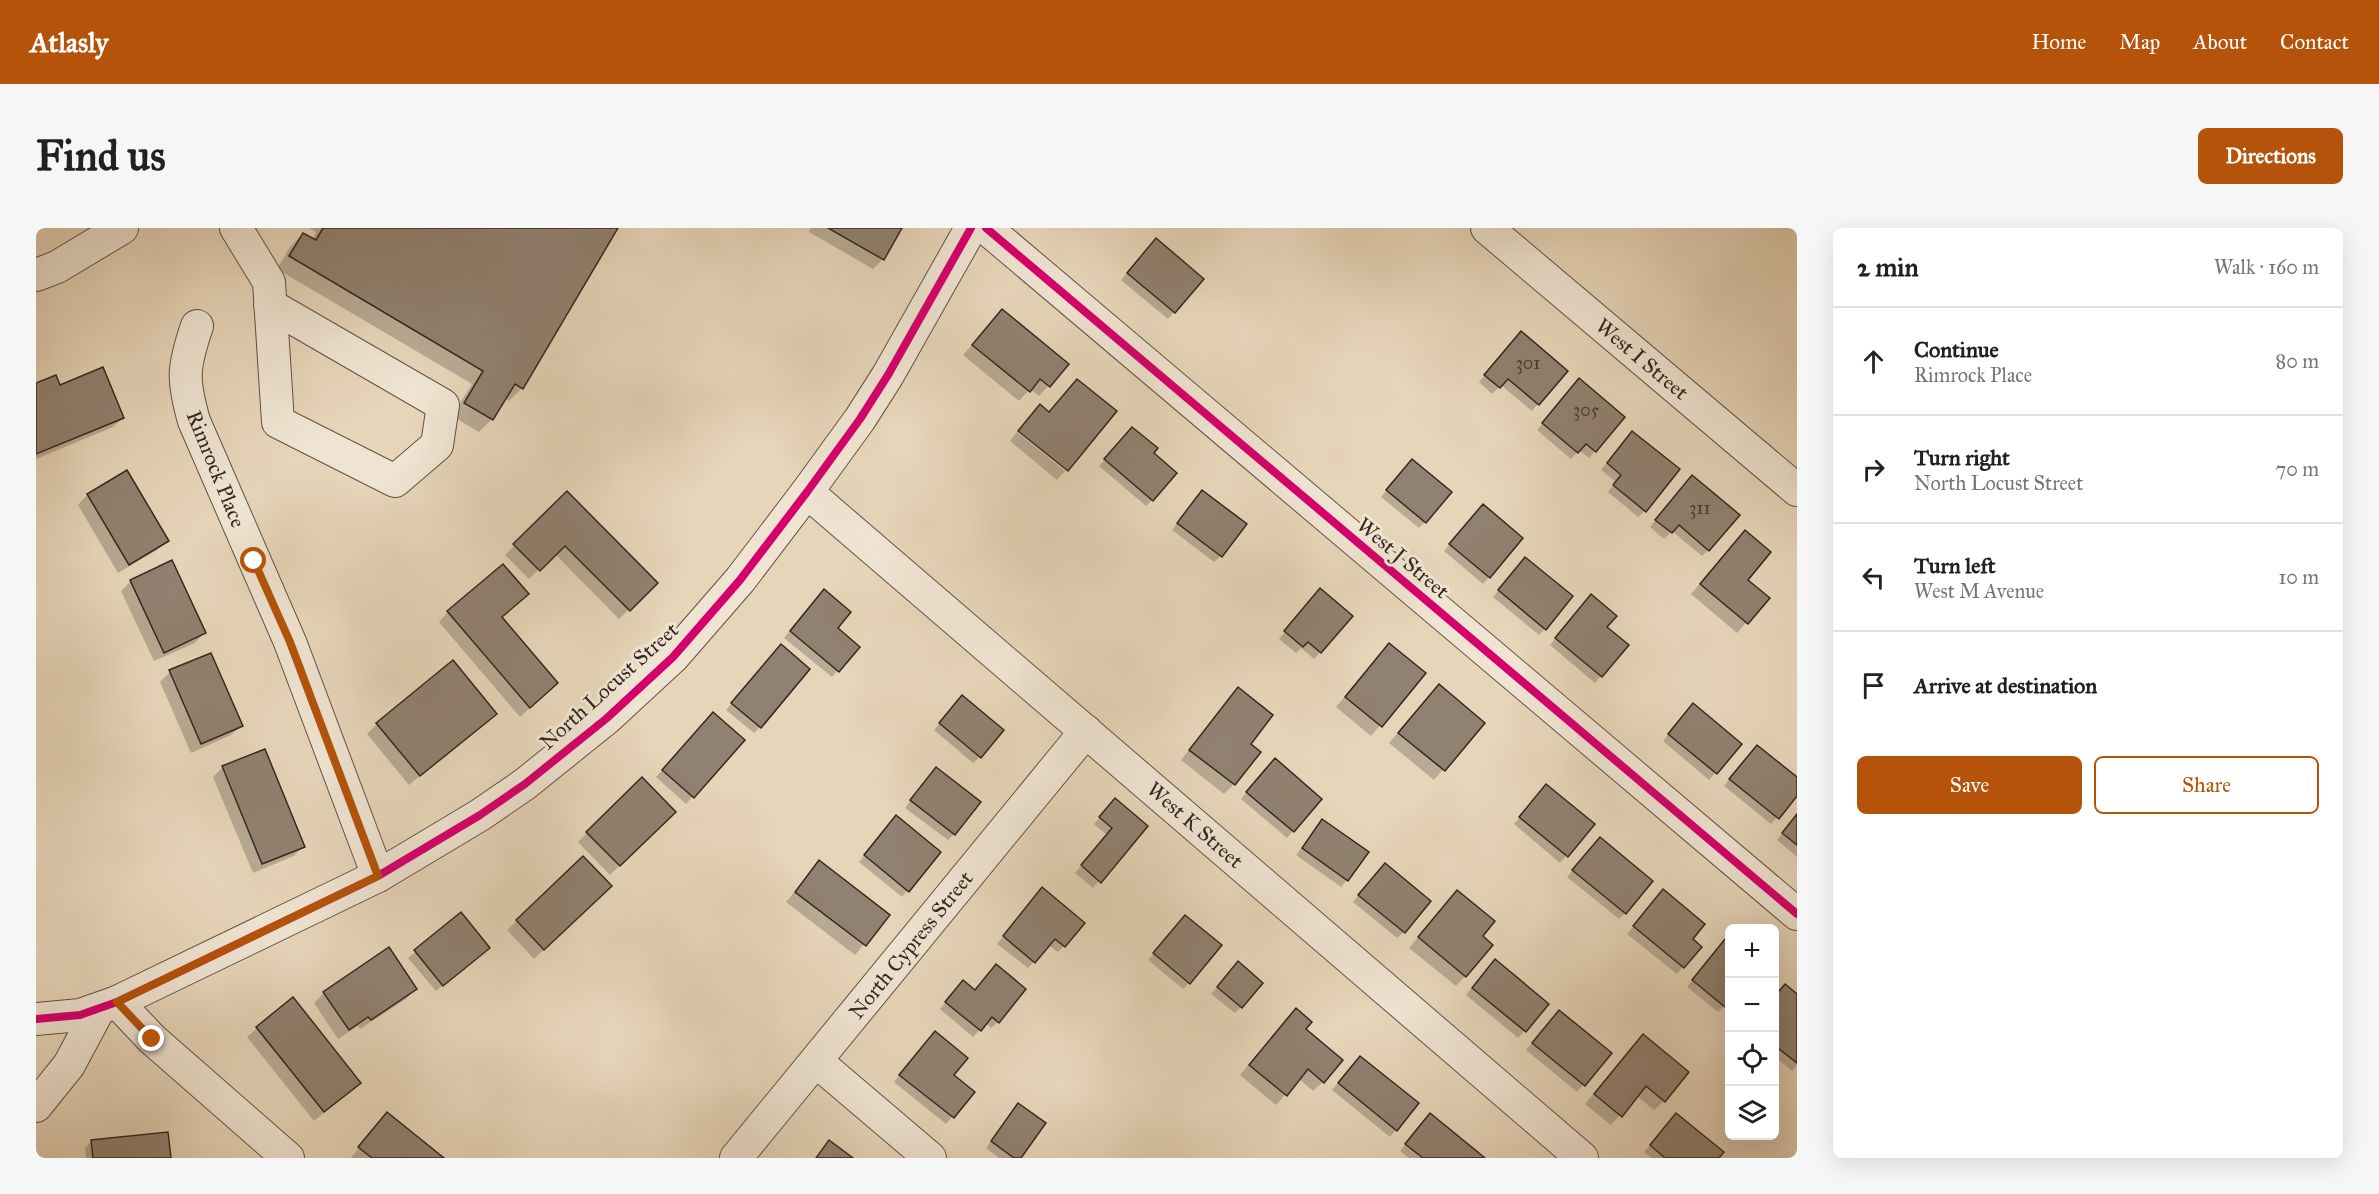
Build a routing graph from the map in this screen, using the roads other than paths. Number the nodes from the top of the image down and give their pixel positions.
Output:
1 (122, 228) edge
2 (971, 228) edge
3 (986, 228) edge
4 (1489, 229) edge
5 (250, 236) edge
6 (36, 275) edge
7 (270, 306) junction
8 (197, 326) dead end
9 (1797, 490) edge
10 (807, 492) junction
11 (1086, 731) junction
12 (378, 876) junction
13 (1797, 915) edge
14 (108, 1006) junction
15 (36, 1019) edge
16 (816, 1060) junction
17 (36, 1106) edge
18 (288, 1158) edge
19 (736, 1158) edge
20 (930, 1158) edge
21 (1582, 1158) edge

1 - 6 street
2 - 10 street, North Locust Street
3 - 13 street, West J Street
4 - 9 street, West I Street
5 - 7 street
7 - 7 street
8 - 12 street, Rimrock Place
10 - 11 street, West K Street
10 - 12 street, North Locust Street
11 - 16 street, North Cypress Street
11 - 21 street, West K Street
12 - 14 street, North Locust Street
14 - 15 street, North Locust Street
14 - 17 street
14 - 18 street
16 - 19 street, North Cypress Street
16 - 20 street

